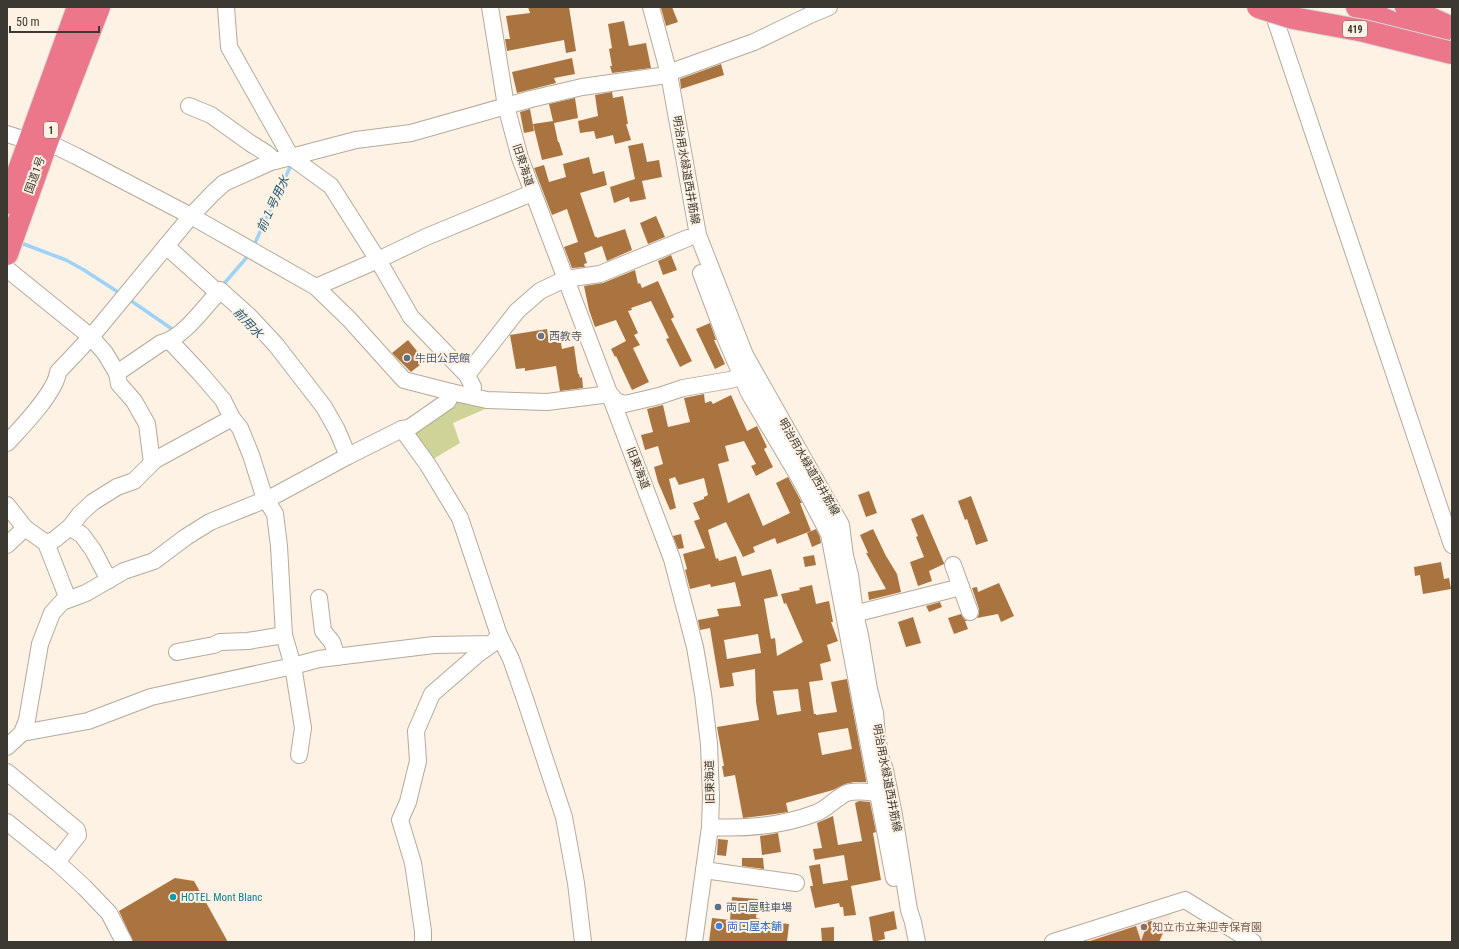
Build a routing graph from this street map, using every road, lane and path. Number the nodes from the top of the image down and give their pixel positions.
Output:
1 (78, 7) edge
2 (99, 7) edge
3 (226, 7) edge
4 (490, 7) edge
5 (642, 7) edge
6 (651, 7) edge
7 (829, 7) edge
8 (1258, 7) edge
9 (1272, 7) edge
10 (1357, 7) edge
11 (1385, 7) edge
12 (1406, 7) edge
13 (1452, 28) edge
14 (1452, 37) edge
15 (1452, 49) edge
16 (1452, 53) edge
17 (664, 75) junction
18 (189, 106) dead end
19 (506, 106) junction
20 (7, 134) edge
21 (38, 142) junction
22 (291, 158) junction
23 (275, 161) junction
24 (532, 192) junction
25 (7, 202) edge
26 (190, 216) junction
27 (688, 238) junction
28 (166, 246) junction
29 (7, 254) edge
30 (378, 260) junction
31 (7, 269) edge
32 (565, 279) junction
33 (316, 287) junction
34 (216, 291) junction
35 (91, 337) junction
36 (170, 341) junction
37 (117, 373) junction
38 (467, 375) junction
39 (743, 376) junction
40 (451, 392) junction
41 (610, 394) junction
42 (471, 396) junction
43 (232, 418) junction
44 (402, 429) junction
45 (7, 443) edge
46 (348, 456) junction
47 (152, 463) junction
48 (266, 499) junction
49 (7, 506) edge
50 (70, 527) junction
51 (24, 528) junction
52 (841, 531) junction
53 (46, 543) junction
54 (7, 545) edge
55 (1452, 545) edge
56 (953, 565) dead end
57 (109, 580) junction
58 (961, 587) junction
59 (319, 598) dead end
60 (68, 600) junction
61 (970, 612) dead end
62 (850, 615) junction
63 (284, 635) junction
64 (496, 639) junction
65 (177, 652) dead end
66 (337, 657) junction
67 (293, 666) junction
68 (22, 733) junction
69 (7, 747) edge
70 (299, 755) dead end
71 (7, 772) edge
72 (878, 793) junction
73 (7, 822) edge
74 (710, 827) junction
75 (57, 862) junction
76 (704, 870) junction
77 (796, 883) dead end
78 (124, 942) edge
79 (423, 942) edge
80 (583, 942) edge
81 (694, 942) edge
82 (906, 942) edge
83 (917, 942) edge
84 (1053, 942) edge
85 (1253, 942) edge

1 - 21 highway, 国道1号 / 1
2 - 21 highway, 国道1号 / 1
3 - 22 street
4 - 19 street, 旧東海道
5 - 17 street
6 - 17 street, 明治用水緑道西井筋線
7 - 17 street
8 - 16 highway, 419, bridge
9 - 55 street
10 - 15 highway, 419
11 - 14 highway
12 - 13 highway
17 - 19 street
17 - 27 street
17 - 52 street, 明治用水緑道西井筋線
18 - 23 street
19 - 22 street
19 - 24 street, 旧東海道
20 - 21 street
21 - 25 highway, 国道1号 / 1
21 - 26 street
21 - 29 highway, 国道1号 / 1
22 - 23 street
22 - 30 street
23 - 26 street
24 - 30 street
24 - 32 street, 旧東海道
26 - 28 street
26 - 33 street
27 - 32 street
27 - 39 street
28 - 34 street
28 - 35 street
30 - 33 street
30 - 38 street
31 - 35 street
32 - 38 street
32 - 41 street, 旧東海道
33 - 40 street
34 - 36 street
34 - 46 street
35 - 37 street
35 - 45 street
36 - 37 street
36 - 43 street
37 - 47 street
38 - 42 street
39 - 41 street
39 - 52 street
40 - 42 street
40 - 44 street
41 - 42 street
41 - 74 street, 旧東海道
43 - 47 street
43 - 48 street
44 - 46 street
44 - 64 street
46 - 48 street
47 - 50 street
48 - 57 street
48 - 63 street
49 - 51 street
50 - 53 street
50 - 57 street
51 - 53 street
51 - 54 street
52 - 62 street
53 - 60 street
56 - 58 street
57 - 60 street
58 - 61 street
58 - 62 street
59 - 66 street
60 - 68 street
62 - 72 street
62 - 83 street, 明治用水緑道西井筋線
63 - 65 street
63 - 67 street
64 - 66 street
64 - 79 street
64 - 80 street
66 - 67 street
67 - 68 street
67 - 70 street
68 - 69 street
71 - 75 street
72 - 74 street
72 - 82 street
73 - 75 street
74 - 76 street, 旧東海道
75 - 78 street
76 - 77 street
76 - 81 street, 旧東海道
84 - 85 street

